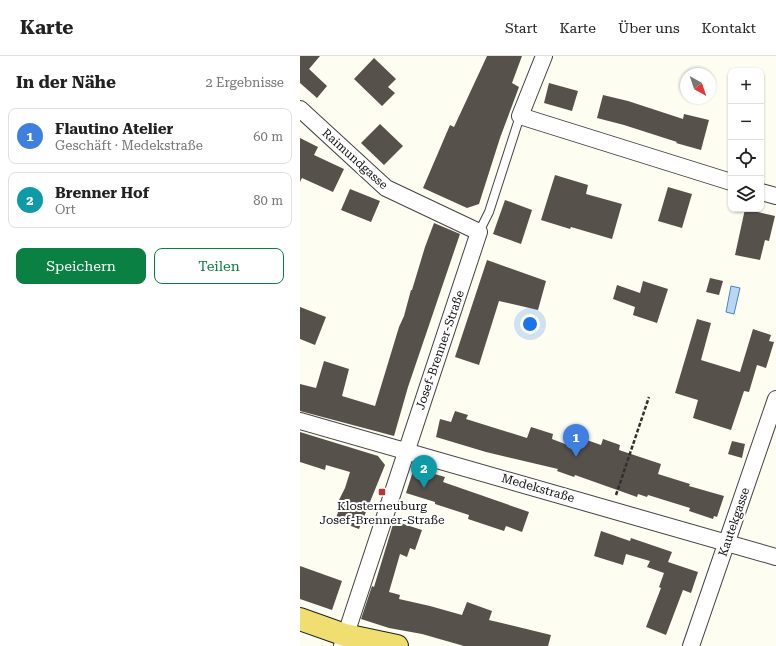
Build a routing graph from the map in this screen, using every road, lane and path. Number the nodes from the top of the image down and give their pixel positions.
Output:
1 (544, 56) edge
2 (300, 109) edge
3 (520, 116) junction
4 (728, 181) edge
5 (764, 193) edge
6 (776, 196) edge
7 (479, 232) junction
8 (649, 397) dead end
9 (776, 398) edge
10 (300, 421) edge
11 (406, 451) junction
12 (615, 496) dead end
13 (727, 542) junction
14 (776, 557) edge
15 (300, 619) edge
16 (343, 640) edge
17 (397, 646) edge
18 (691, 646) edge

1 - 3 street, Josef-Brenner-Straße
2 - 7 street, Raimundgasse
3 - 4 street
3 - 7 lane, Josef-Brenner-Straße
5 - 6 street
7 - 11 street, Josef-Brenner-Straße
8 - 12 path
9 - 13 street, Kautekgasse
10 - 11 street, Medekstraße
11 - 13 street, Medekstraße
11 - 16 street, Josef-Brenner-Straße
13 - 14 street, Medekstraße
13 - 18 street, Kautekgasse
15 - 16 main road
16 - 17 main road

